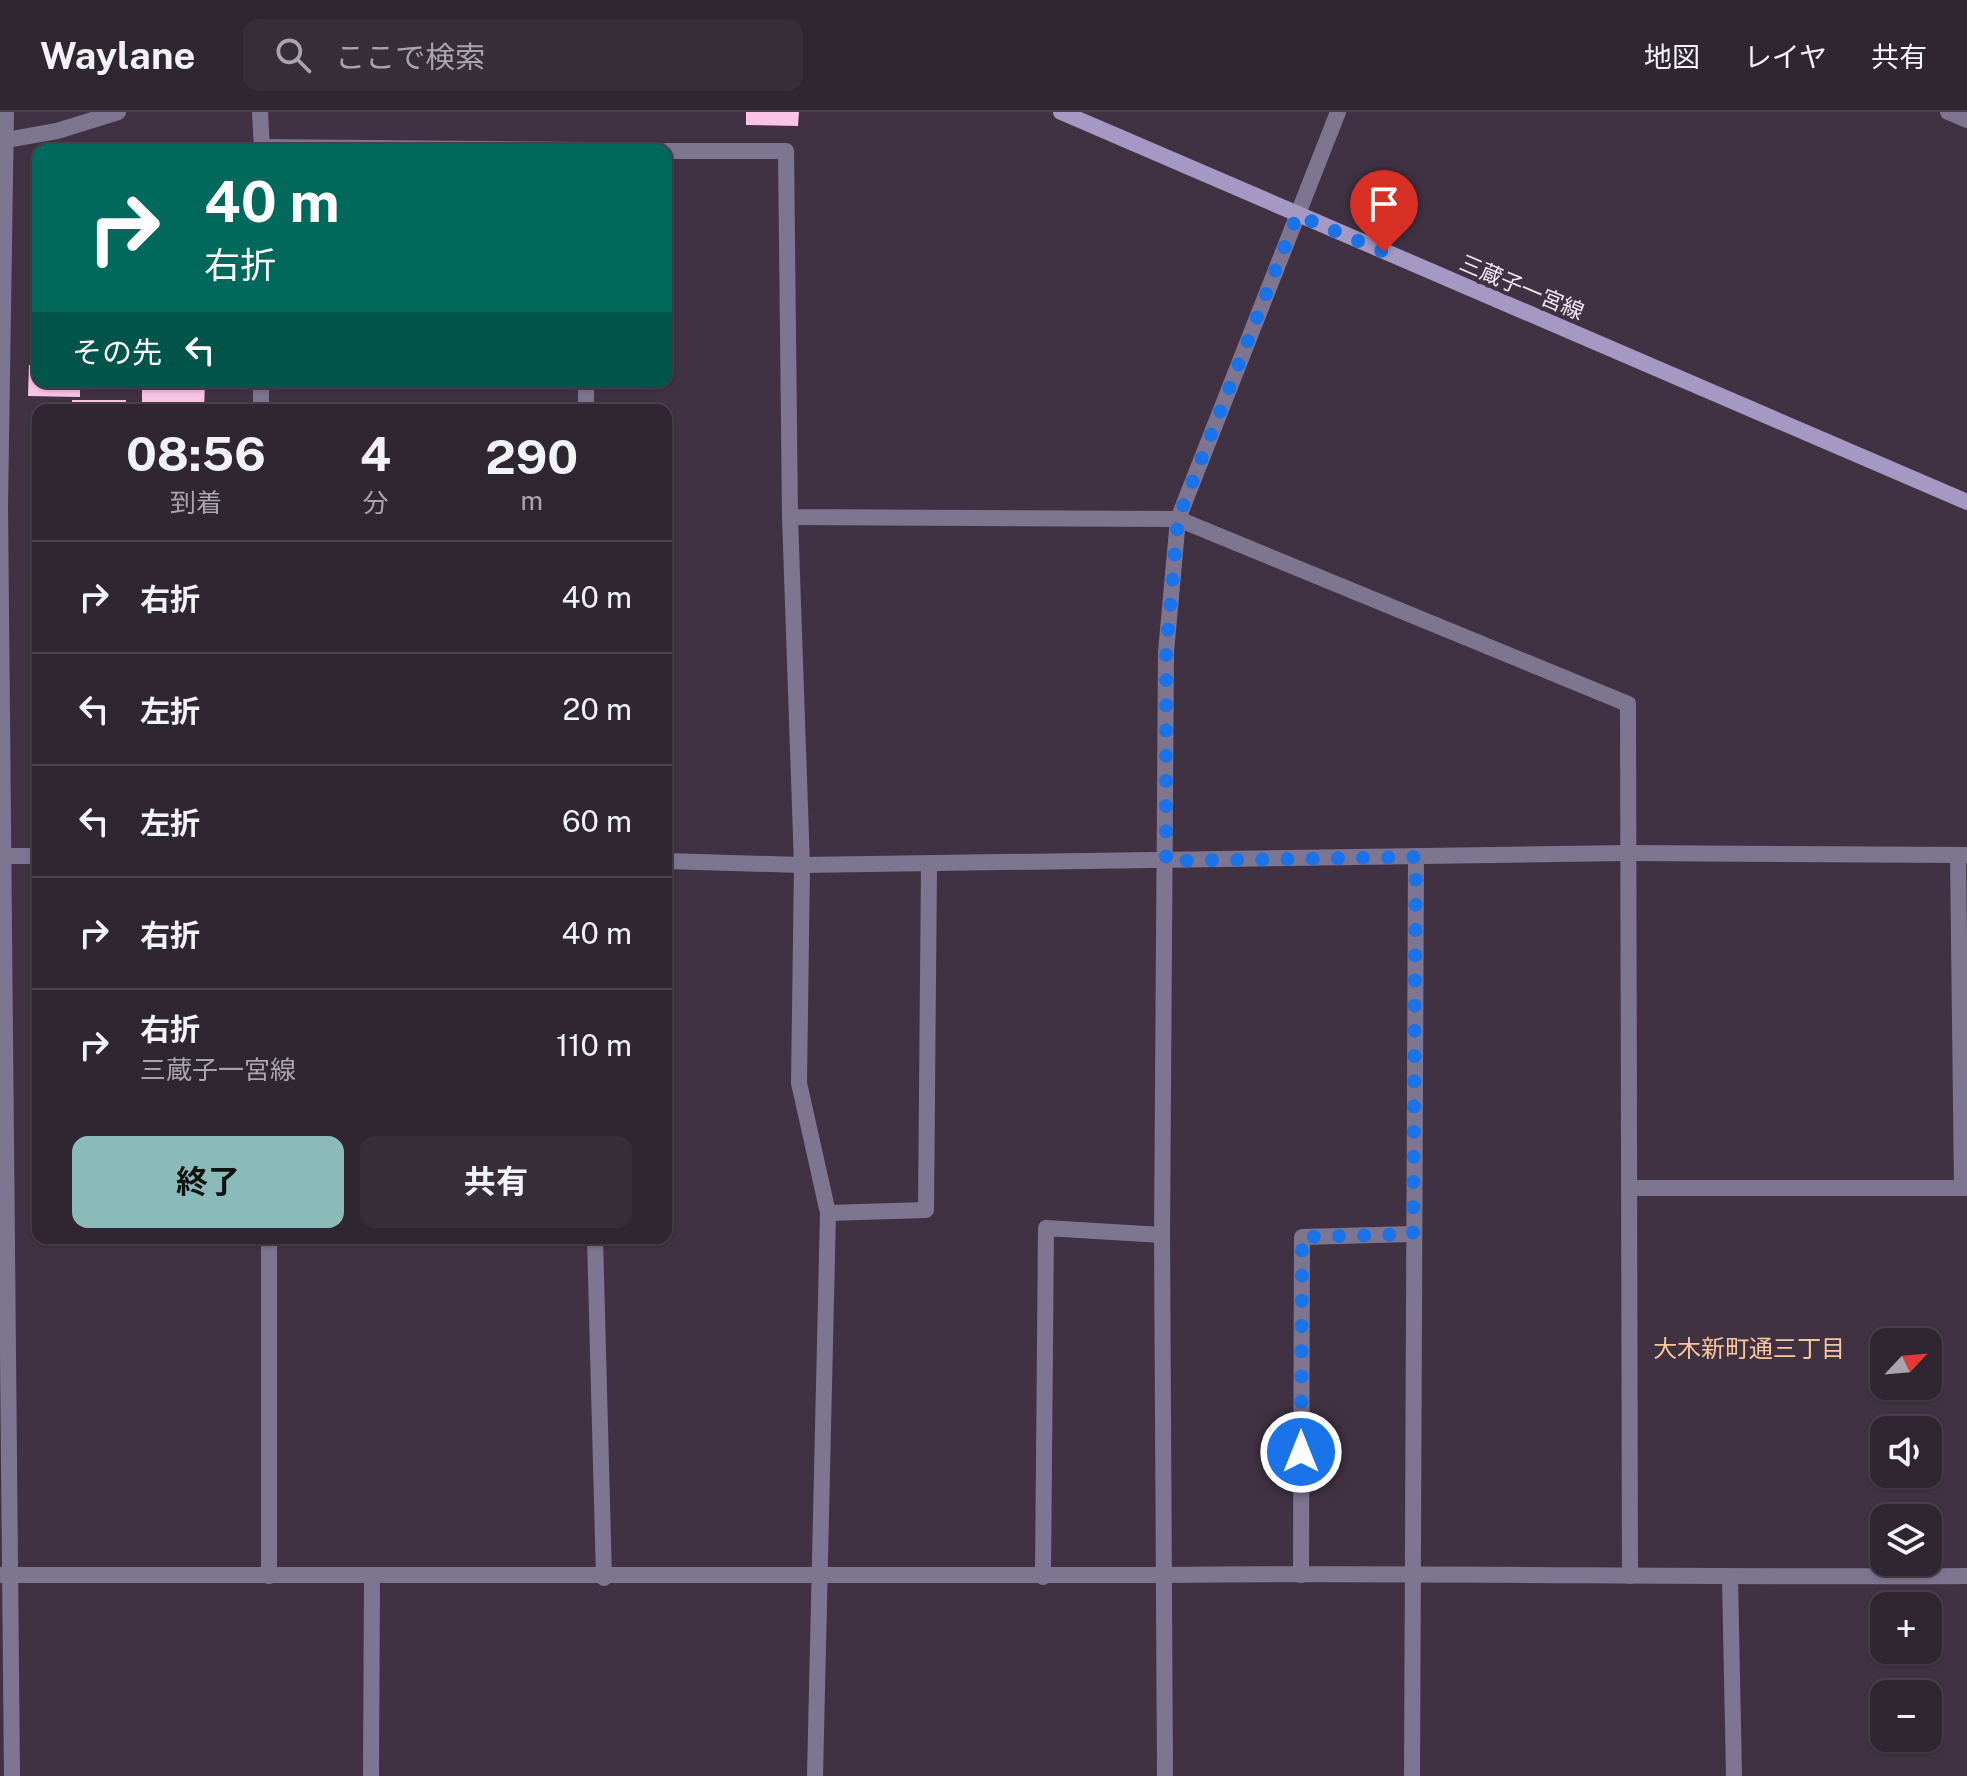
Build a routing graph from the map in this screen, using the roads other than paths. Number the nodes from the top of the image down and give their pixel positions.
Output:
1 (6, 112) edge
2 (118, 112) edge
3 (260, 112) edge
4 (1061, 112) edge
5 (1338, 112) edge
6 (1948, 112) edge
7 (1967, 120) edge
8 (3, 141) edge
9 (262, 144) edge
10 (672, 151) edge
11 (1297, 215) junction
12 (1967, 502) edge
13 (0, 506) edge
14 (790, 517) junction
15 (1178, 519) junction
16 (1628, 853) junction
17 (1962, 855) edge
18 (2, 856) edge
19 (32, 856) edge
20 (1416, 857) junction
21 (672, 861) edge
22 (1166, 861) junction
23 (929, 864) junction
24 (802, 865) junction
25 (1629, 1188) junction
26 (1964, 1188) edge
27 (828, 1213) junction
28 (1413, 1234) junction
29 (1162, 1235) junction
30 (269, 1244) edge
31 (595, 1244) edge
32 (6, 1575) edge
33 (1165, 1575) junction
34 (1301, 1575) junction
35 (1411, 1575) junction
36 (269, 1576) junction
37 (372, 1576) junction
38 (1630, 1576) junction
39 (1967, 1576) edge
40 (819, 1577) junction
41 (1043, 1577) junction
42 (604, 1578) junction
43 (1730, 1578) junction
44 (12, 1776) edge
45 (371, 1776) edge
46 (815, 1776) edge
47 (1165, 1776) edge
48 (1412, 1776) edge
49 (1734, 1776) edge

1 - 8 street
2 - 8 street
3 - 9 street
4 - 11 main road, 三蔵子一宮線
5 - 11 street
6 - 7 street
8 - 13 street
10 - 14 street
11 - 12 main road, 三蔵子一宮線
11 - 15 street
13 - 18 street
14 - 15 street
14 - 24 street
15 - 16 street
15 - 22 street
16 - 17 street
16 - 20 street
16 - 25 street
17 - 26 street
18 - 19 street
18 - 32 street
20 - 22 street
20 - 28 street
21 - 24 street
22 - 23 street
22 - 29 street
23 - 24 street
23 - 27 street
24 - 27 street
25 - 26 street
25 - 38 street
27 - 40 street
28 - 34 street
28 - 35 street
29 - 33 street
29 - 41 street
30 - 36 street
31 - 42 street
32 - 36 street
32 - 44 street
33 - 34 street
33 - 41 street
33 - 47 street
34 - 35 street
35 - 38 street
35 - 48 street
36 - 37 street
37 - 42 street
37 - 45 street
38 - 43 street
39 - 43 street
40 - 41 street
40 - 42 street
40 - 46 street
43 - 49 street

